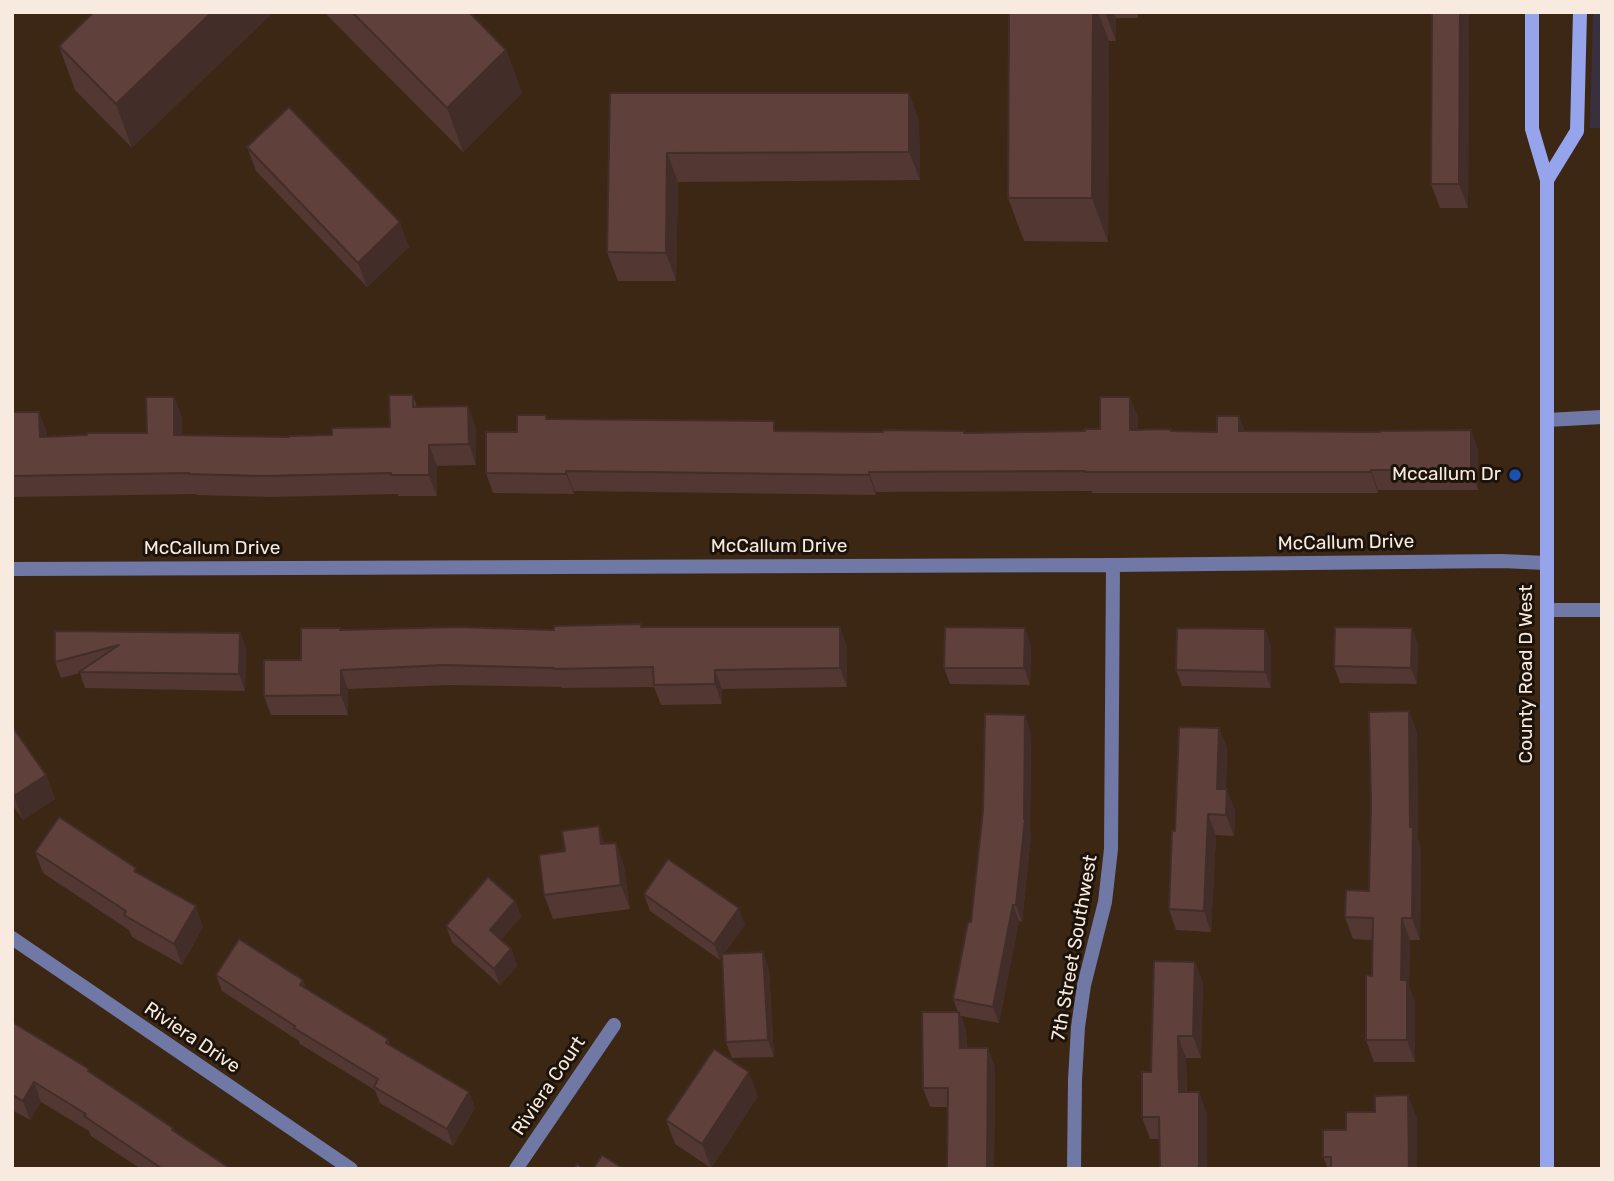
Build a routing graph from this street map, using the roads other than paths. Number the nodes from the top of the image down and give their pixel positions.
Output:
1 (1532, 12) edge
2 (1580, 12) edge
3 (1547, 180) junction
4 (1602, 417) edge
5 (1547, 420) junction
6 (1546, 563) junction
7 (1113, 565) junction
8 (12, 569) edge
9 (1547, 610) junction
10 (1602, 610) edge
11 (12, 938) edge
12 (614, 1025) dead end
13 (351, 1169) edge
14 (516, 1169) edge
15 (1074, 1169) edge
16 (1547, 1169) edge

1 - 3 main road, County Road D West
2 - 3 main road
3 - 5 main road, County Road D West
4 - 5 street
5 - 6 main road, County Road D West
6 - 7 street, McCallum Drive
6 - 9 main road, County Road D West
7 - 8 street, McCallum Drive
7 - 15 street, 7th Street Southwest
9 - 10 street
9 - 16 main road, County Road D West
11 - 13 street, Riviera Drive
12 - 14 street, Riviera Court

